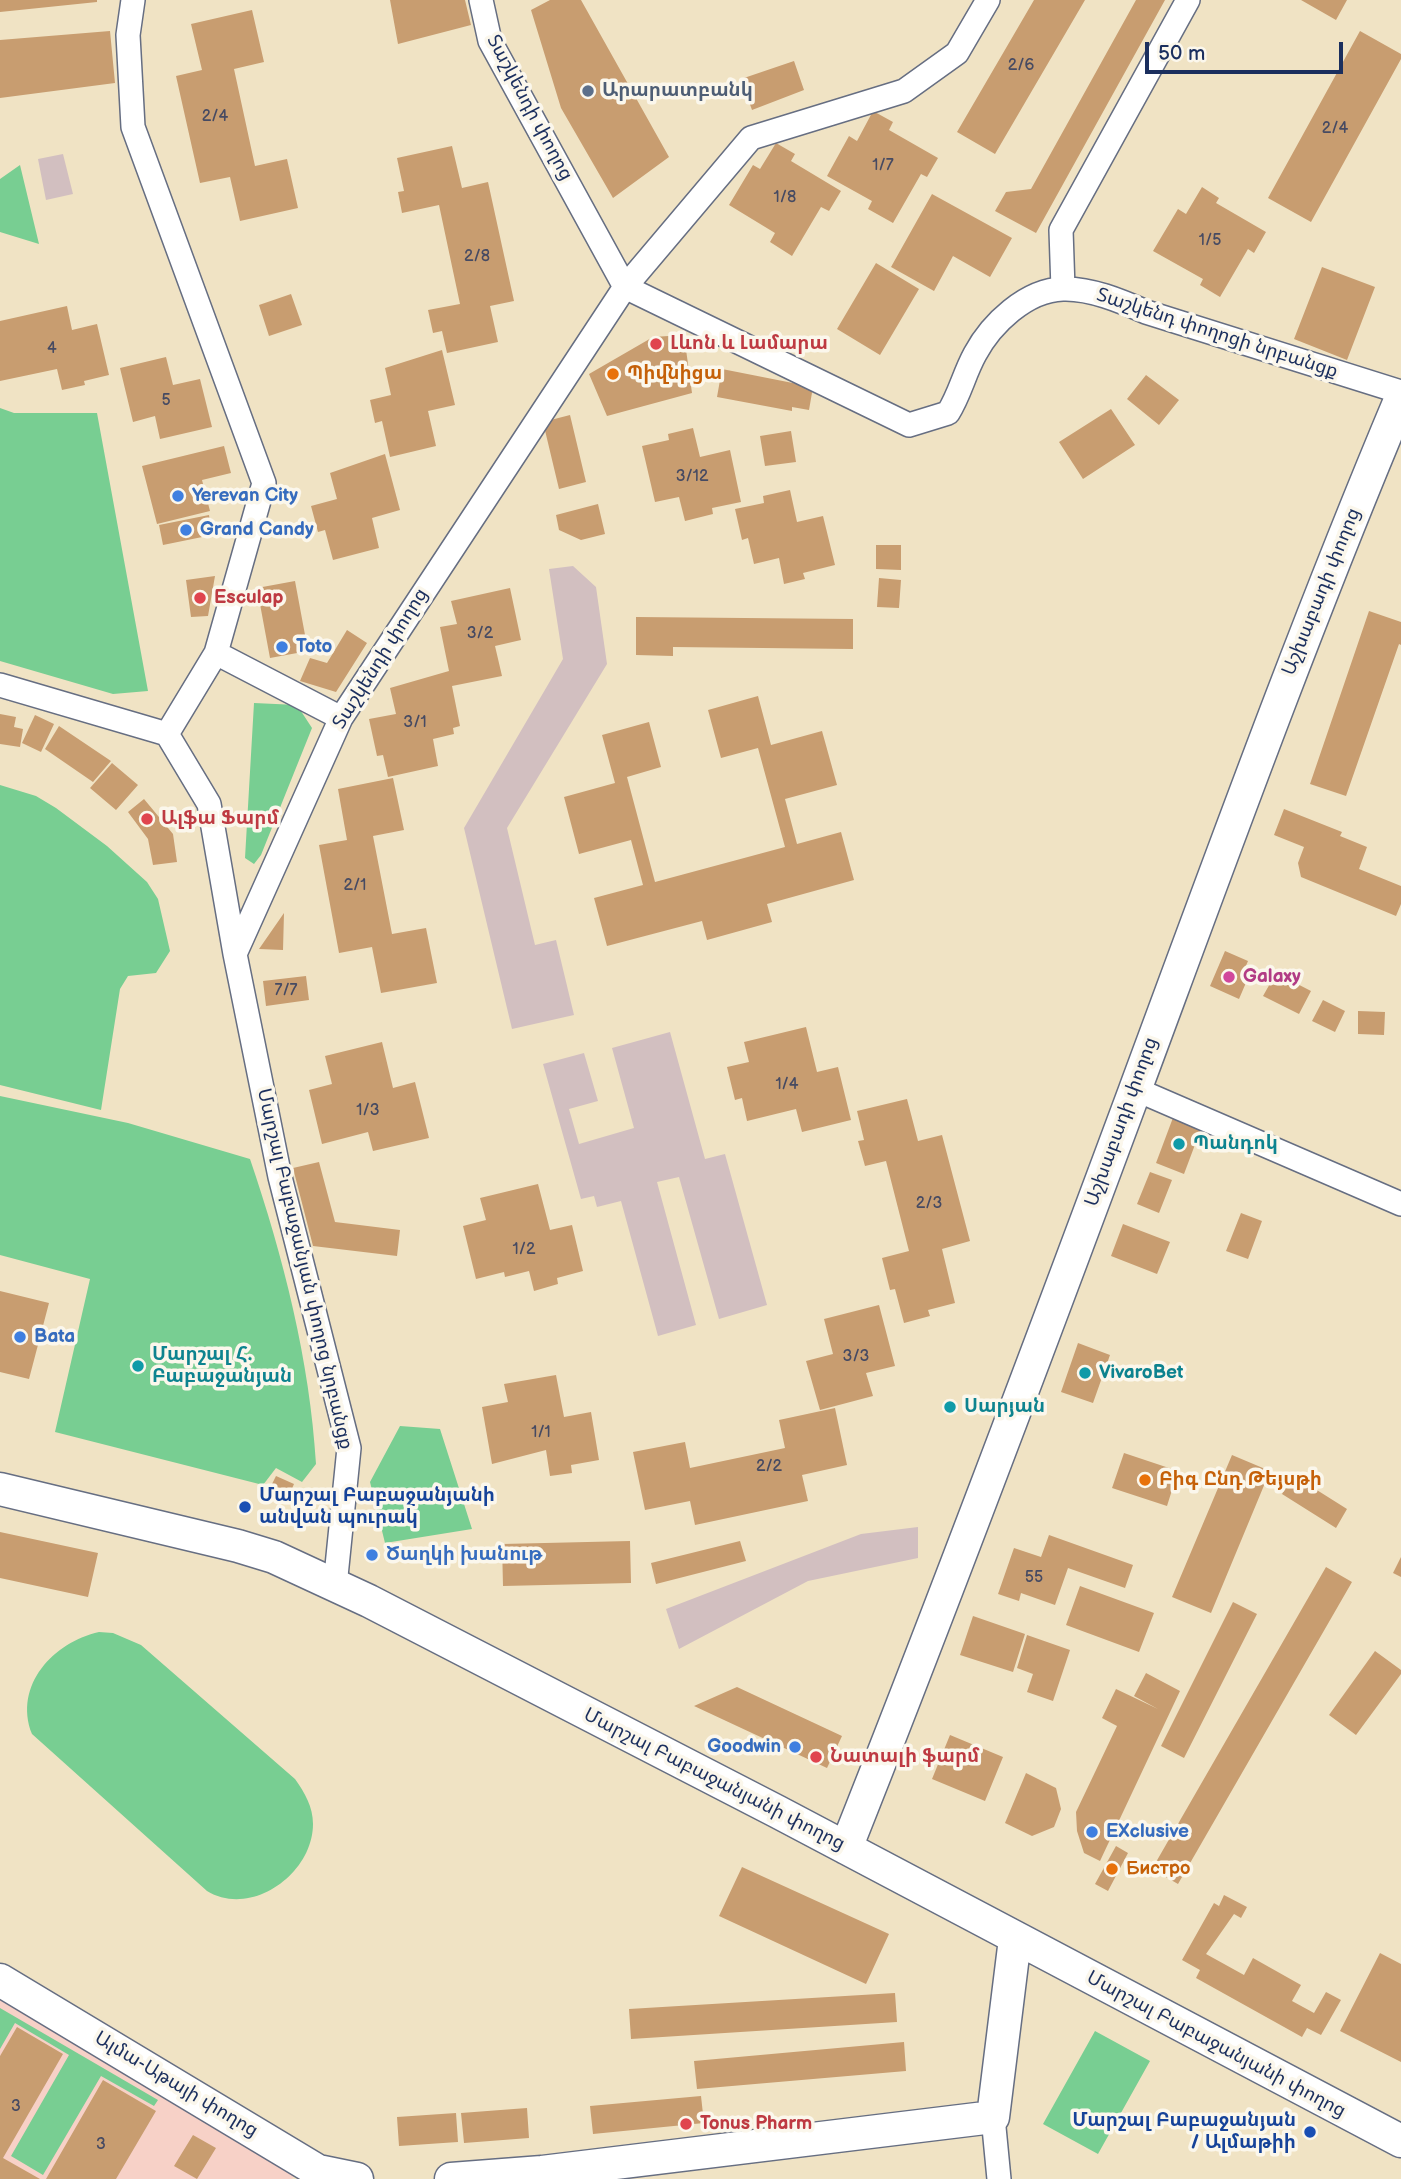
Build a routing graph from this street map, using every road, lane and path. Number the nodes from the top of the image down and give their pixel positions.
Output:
1 (134, 0) edge
2 (481, 0) edge
3 (988, 0) edge
4 (1188, 0) edge
5 (625, 287) junction
6 (1063, 289) junction
7 (1401, 391) edge
8 (1401, 398) edge
9 (216, 653) junction
10 (0, 685) edge
11 (341, 718) junction
12 (167, 734) junction
13 (235, 954) junction
14 (1135, 1089) junction
15 (1401, 1203) edge
16 (0, 1489) edge
17 (335, 1586) junction
18 (846, 1849) junction
19 (1015, 1939) junction
20 (0, 1980) edge
21 (993, 2118) junction
22 (1401, 2141) edge
23 (317, 2175) edge
24 (356, 2179) edge
25 (451, 2179) edge
26 (999, 2179) edge

1 - 9 street
2 - 5 street, Տաշկենդի փողոց
3 - 5 street, Տաշկենդի փողոց
4 - 6 street
5 - 6 street, Տաշկենդ փողոցի նրբանցք
5 - 11 street, Տաշկենդի փողոց
6 - 7 street, Տաշկենդ փողոցի նրբանցք
8 - 14 street, Աշխաբադի փողոց
9 - 11 street
9 - 12 street
10 - 12 street
11 - 13 street, Տաշկենդի փողոց
12 - 13 street
13 - 17 street, Մարշալ Բաբաջանյան փողոց նրբանցք
14 - 15 street
14 - 18 street, Աշխաբադի փողոց
16 - 17 street, Մարշալ Բաբաջանյանի փողոց
17 - 18 street, Մարշալ Բաբաջանյանի փողոց
18 - 19 street, Մարշալ Բաբաջանյանի փողոց
19 - 21 street
19 - 22 street, Մարշալ Բաբաջանյանի փողոց
20 - 23 street, Ալմա-Աթայի փողոց
21 - 25 street
21 - 26 street
23 - 24 street, Ալմա-Աթայի փողոց

